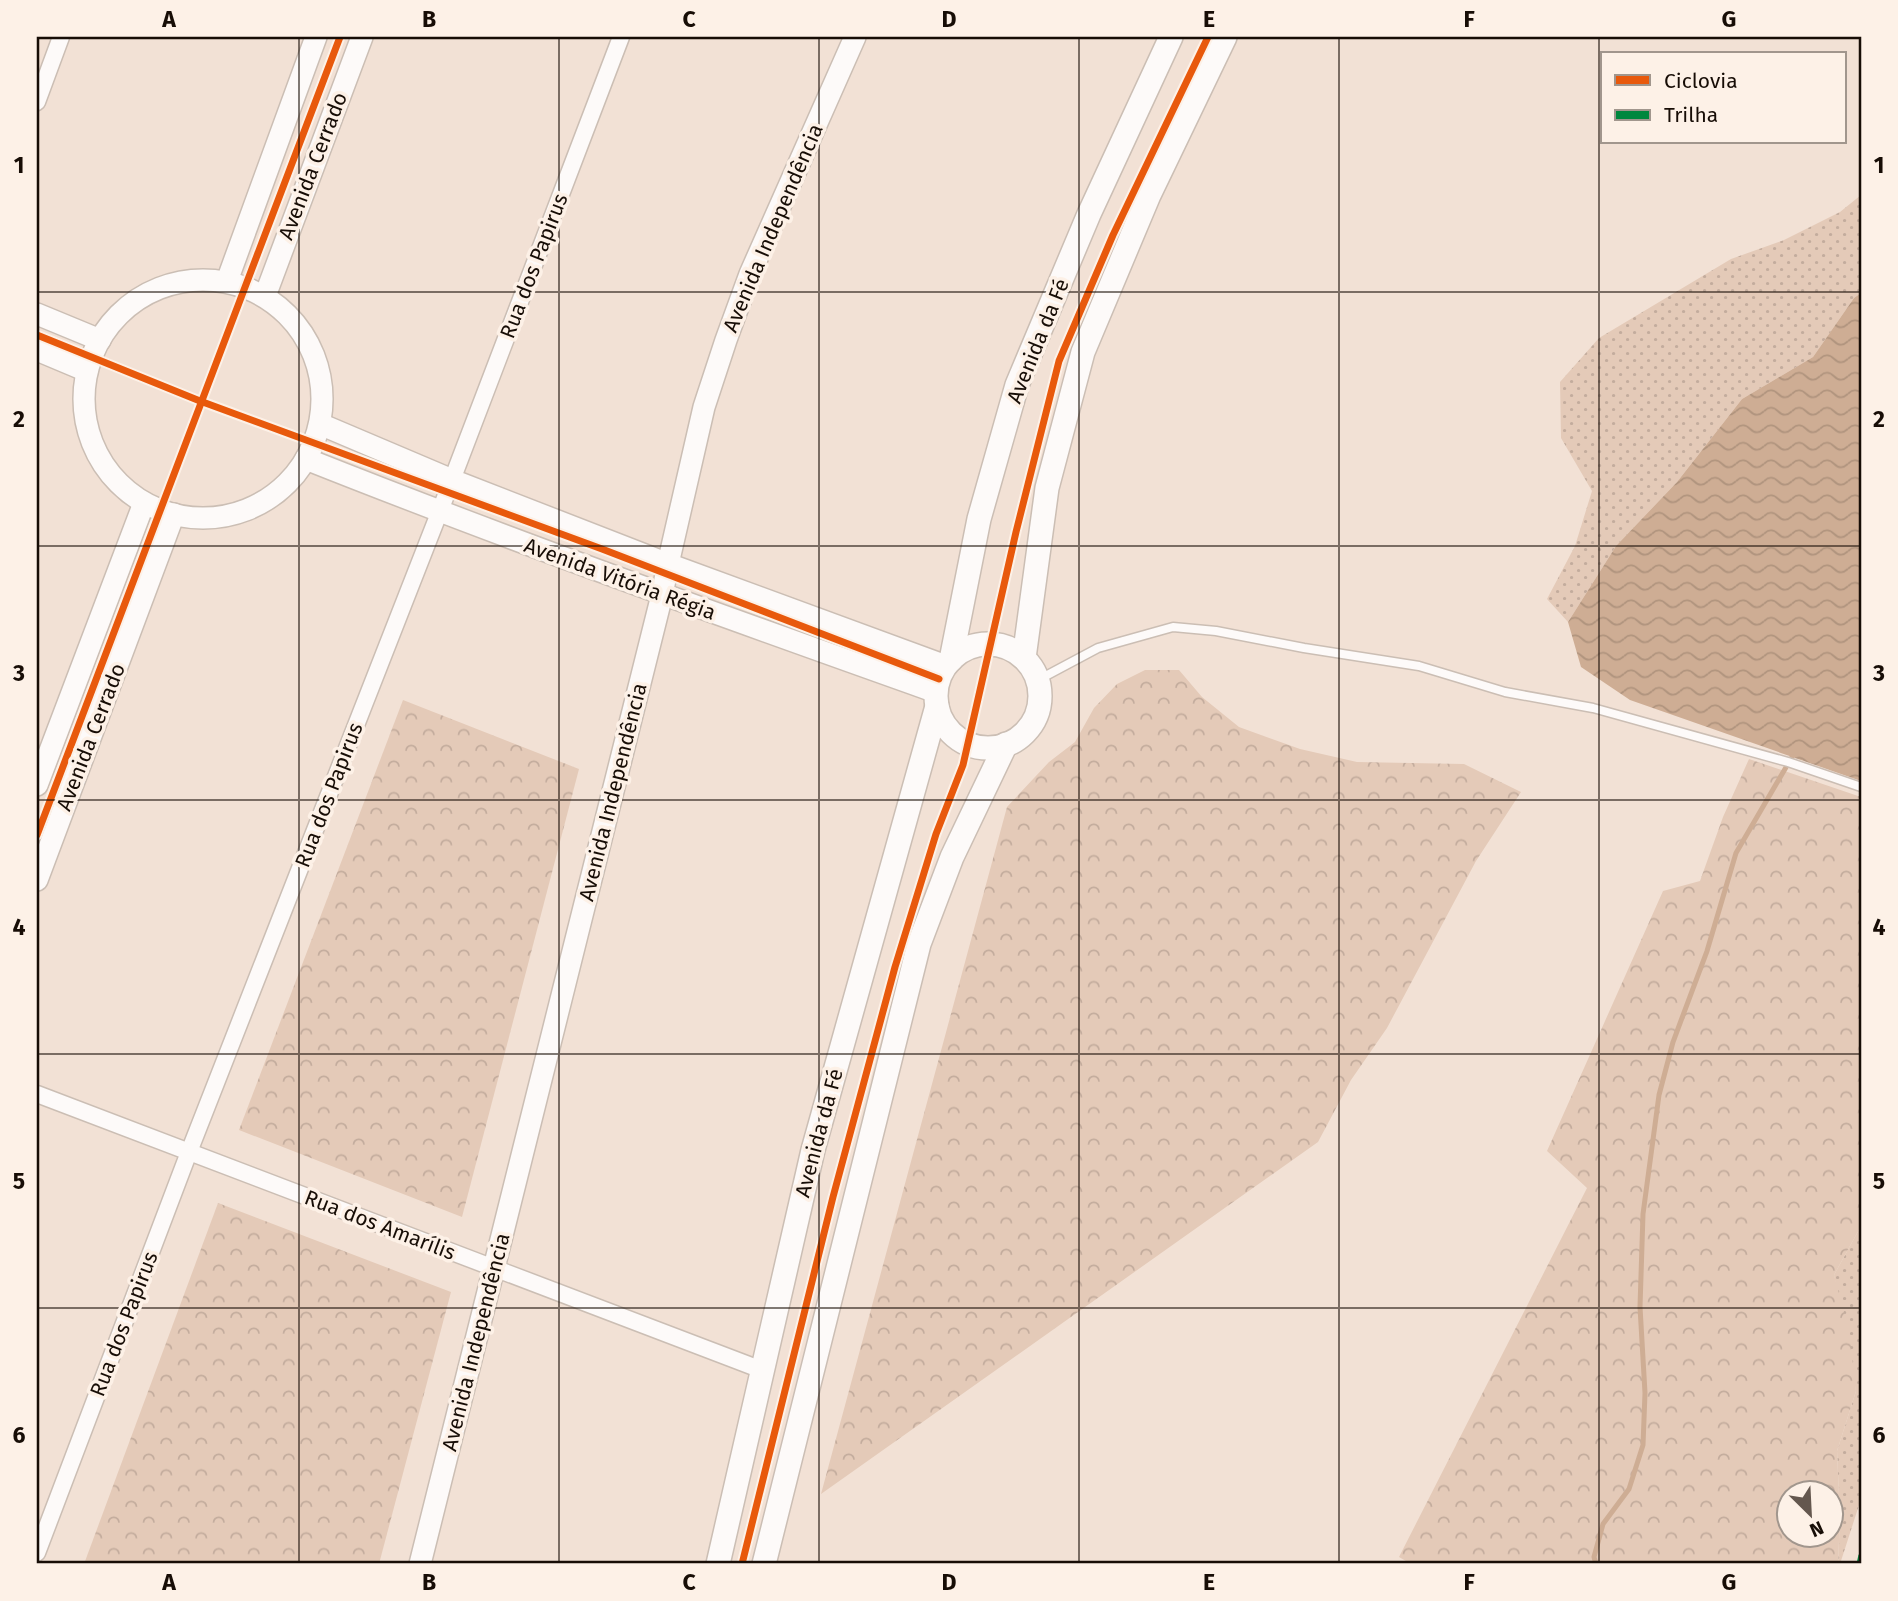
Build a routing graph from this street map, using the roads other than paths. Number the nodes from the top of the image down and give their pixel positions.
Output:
1 (61, 37) edge
2 (316, 37) edge
3 (362, 37) edge
4 (621, 37) edge
5 (855, 37) edge
6 (1171, 37) edge
7 (1225, 37) edge
8 (37, 102) edge
9 (227, 281) junction
10 (265, 296) junction
11 (37, 314) edge
12 (100, 340) junction
13 (37, 350) edge
14 (87, 371) junction
15 (320, 424) junction
16 (306, 459) junction
17 (453, 480) junction
18 (144, 503) junction
19 (440, 512) junction
20 (174, 514) junction
21 (668, 564) junction
22 (662, 595) junction
23 (1024, 658) junction
24 (948, 663) junction
25 (1038, 680) junction
26 (937, 699) junction
27 (1006, 744) junction
28 (37, 785) edge
29 (1861, 786) edge
30 (37, 880) edge
31 (37, 1094) edge
32 (189, 1152) junction
33 (495, 1268) junction
34 (762, 1370) junction
35 (37, 1553) edge
36 (420, 1564) edge
37 (718, 1564) edge
38 (764, 1564) edge

1 - 8 street
2 - 9 street, Avenida Cerrado
3 - 10 street, Avenida Cerrado
4 - 17 street, Rua dos Papirus
5 - 21 street, Avenida Independência
6 - 24 main road, Avenida da Fé
7 - 23 main road
9 - 10 street
9 - 12 street
10 - 15 street
11 - 12 street
12 - 14 street
13 - 14 street
14 - 18 street
15 - 16 street
15 - 17 street, Avenida Vitória Régia
16 - 19 street, Avenida Vitória Régia
16 - 20 street
17 - 19 street, Rua dos Papirus
17 - 21 street, Avenida Vitória Régia
18 - 20 street
18 - 28 street, Avenida Cerrado
19 - 22 street, Avenida Vitória Régia
19 - 32 street, Rua dos Papirus
20 - 30 street, Avenida Cerrado
21 - 22 street, Avenida Independência
21 - 24 street, Avenida Vitória Régia
22 - 26 street, Avenida Vitória Régia
22 - 33 street, Avenida Independência
23 - 24 main road
23 - 25 main road
24 - 26 main road
25 - 27 main road
25 - 29 lane
26 - 27 main road
26 - 34 main road, Avenida da Fé
27 - 38 main road
31 - 32 street, Rua dos Amarílis
32 - 33 street, Rua dos Amarílis
32 - 35 street, Rua dos Papirus
33 - 34 street, Rua dos Amarílis
33 - 36 street, Avenida Independência
34 - 37 main road, Avenida da Fé

